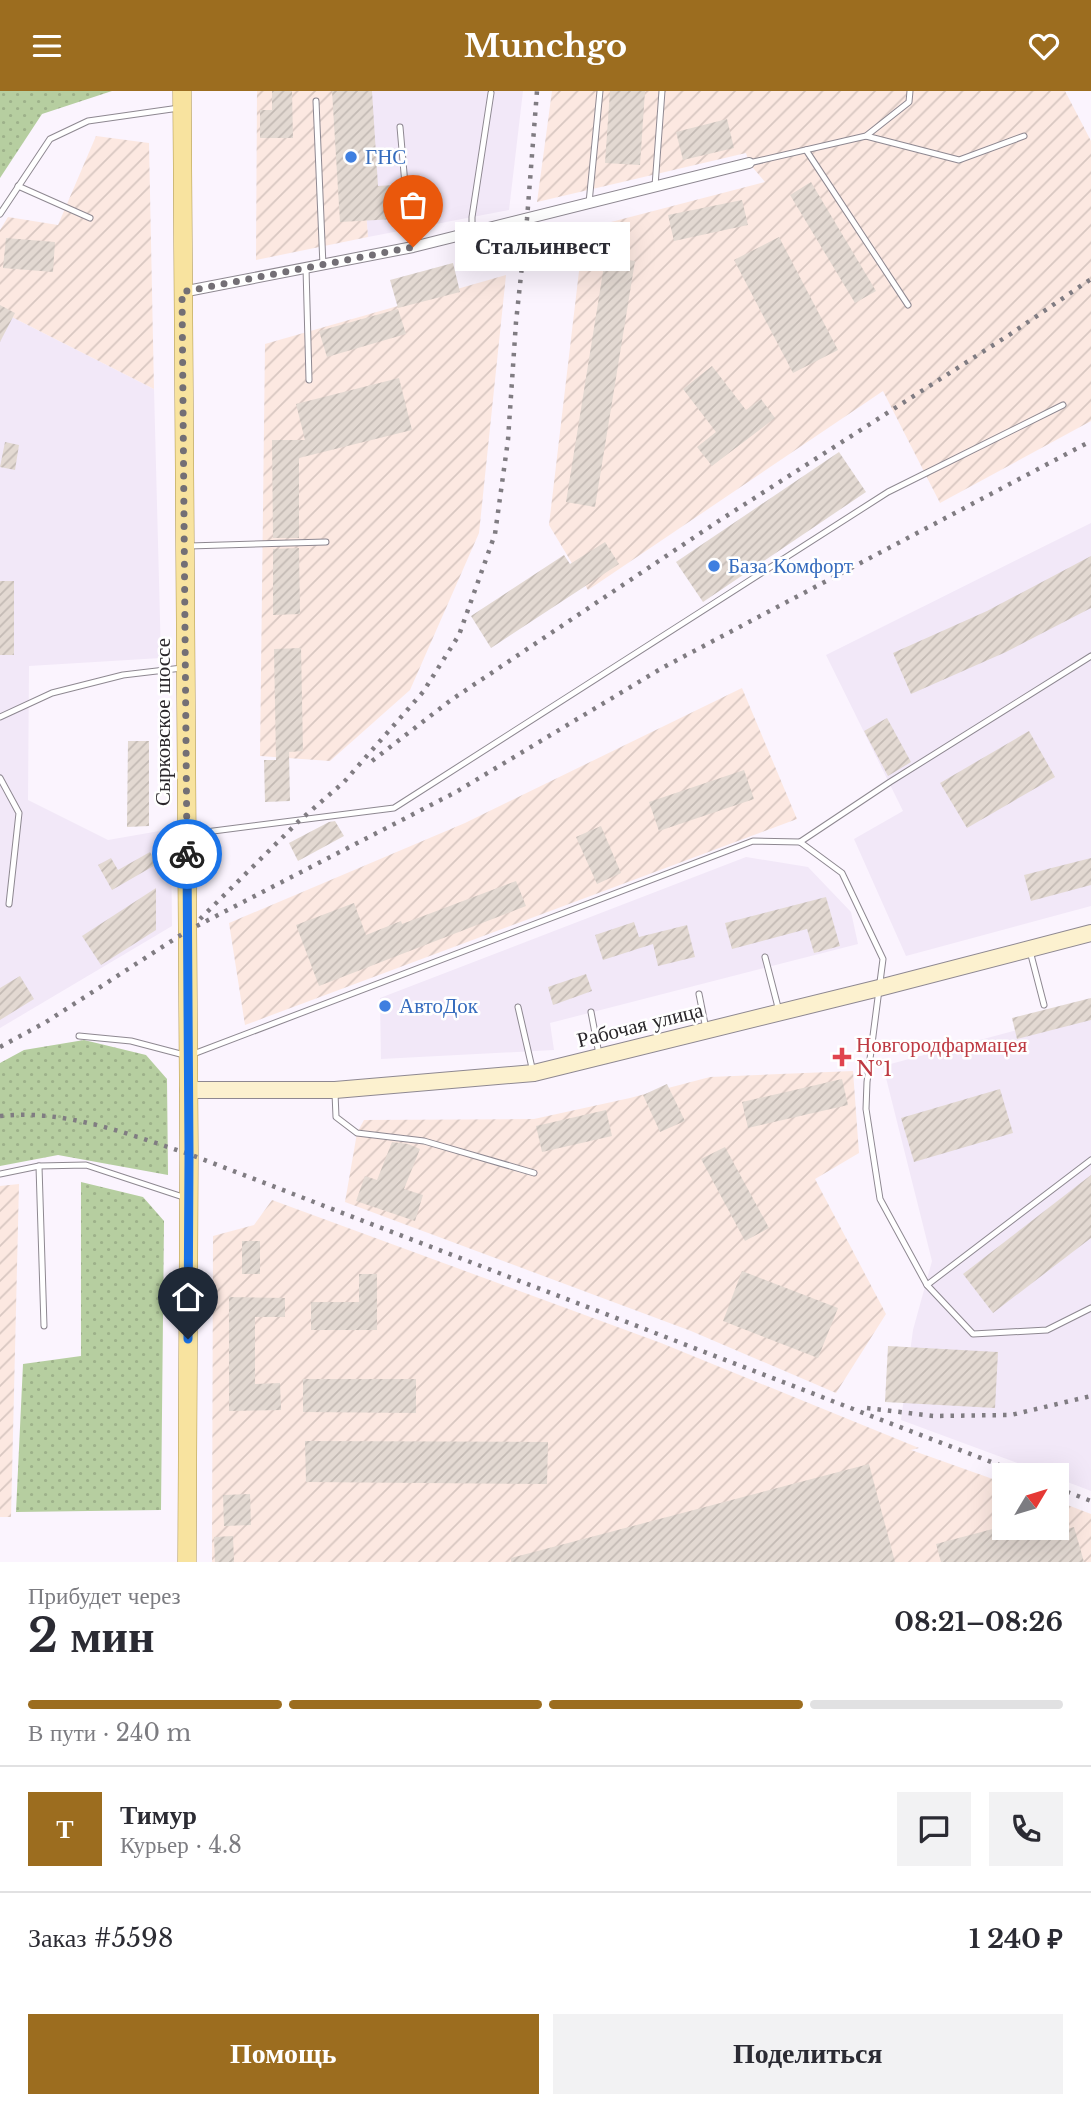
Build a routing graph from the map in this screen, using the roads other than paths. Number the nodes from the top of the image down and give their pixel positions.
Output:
1 (600, 91) edge
2 (662, 91) edge
3 (910, 91) edge
4 (491, 93) edge
5 (182, 99) edge
6 (316, 101) dead end
7 (400, 127) dead end
8 (866, 136) junction
9 (1024, 137) dead end
10 (806, 150) junction
11 (749, 163) joint
12 (18, 186) junction
13 (655, 186) junction
14 (589, 203) junction
15 (0, 214) edge
16 (90, 219) dead end
17 (472, 232) junction
18 (413, 247) junction
19 (323, 265) junction
20 (306, 268) junction
21 (182, 292) junction
22 (908, 305) dead end
23 (309, 380) dead end
24 (1063, 405) dead end
25 (326, 542) dead end
26 (185, 546) junction
27 (1091, 656) edge
28 (186, 668) junction
29 (0, 717) edge
30 (0, 778) edge
31 (187, 834) junction
32 (800, 842) junction
33 (9, 904) dead end
34 (1091, 933) edge
35 (1030, 949) junction
36 (765, 957) dead end
37 (879, 988) junction
38 (699, 994) dead end
39 (1044, 1005) dead end
40 (518, 1007) dead end
41 (591, 1012) dead end
42 (779, 1013) junction
43 (706, 1031) junction
44 (79, 1036) dead end
45 (188, 1056) junction
46 (600, 1057) junction
47 (534, 1073) junction
48 (188, 1090) junction
49 (335, 1090) junction
50 (1091, 1160) edge
51 (39, 1166) junction
52 (534, 1173) dead end
53 (0, 1174) edge
54 (189, 1199) junction
55 (927, 1286) junction
56 (1091, 1308) edge
57 (44, 1326) dead end
58 (187, 1562) edge

1 - 14 lane
2 - 13 lane
3 - 8 lane
4 - 17 lane
5 - 12 lane
5 - 21 main road, Сырковское шоссе
6 - 19 lane
7 - 18 lane
8 - 9 lane
8 - 10 lane
10 - 11 lane
10 - 22 lane
11 - 13 street
12 - 15 lane
12 - 16 lane
13 - 14 street
14 - 17 street
17 - 18 street
18 - 19 street
19 - 20 street
20 - 21 street
20 - 23 lane
21 - 26 main road, Сырковское шоссе
24 - 31 lane
25 - 26 lane
26 - 28 main road, Сырковское шоссе
27 - 32 lane
28 - 29 lane
28 - 31 main road, Сырковское шоссе
30 - 33 lane
31 - 45 main road, Сырковское шоссе
32 - 37 lane
32 - 45 lane
34 - 35 main road, Рабочая улица
35 - 37 main road, Рабочая улица
35 - 39 lane
36 - 42 lane
37 - 42 main road, Рабочая улица
37 - 55 lane
38 - 43 lane
40 - 47 lane
41 - 46 lane
42 - 43 main road, Рабочая улица
43 - 46 main road, Рабочая улица
44 - 45 lane
45 - 48 main road, Сырковское шоссе
46 - 47 main road, Рабочая улица
47 - 49 main road, Рабочая улица
48 - 49 main road, Рабочая улица
48 - 54 main road, Сырковское шоссе
49 - 52 lane
50 - 55 lane
51 - 53 lane
51 - 54 lane
51 - 57 lane
54 - 58 main road, Сырковское шоссе
55 - 56 lane

